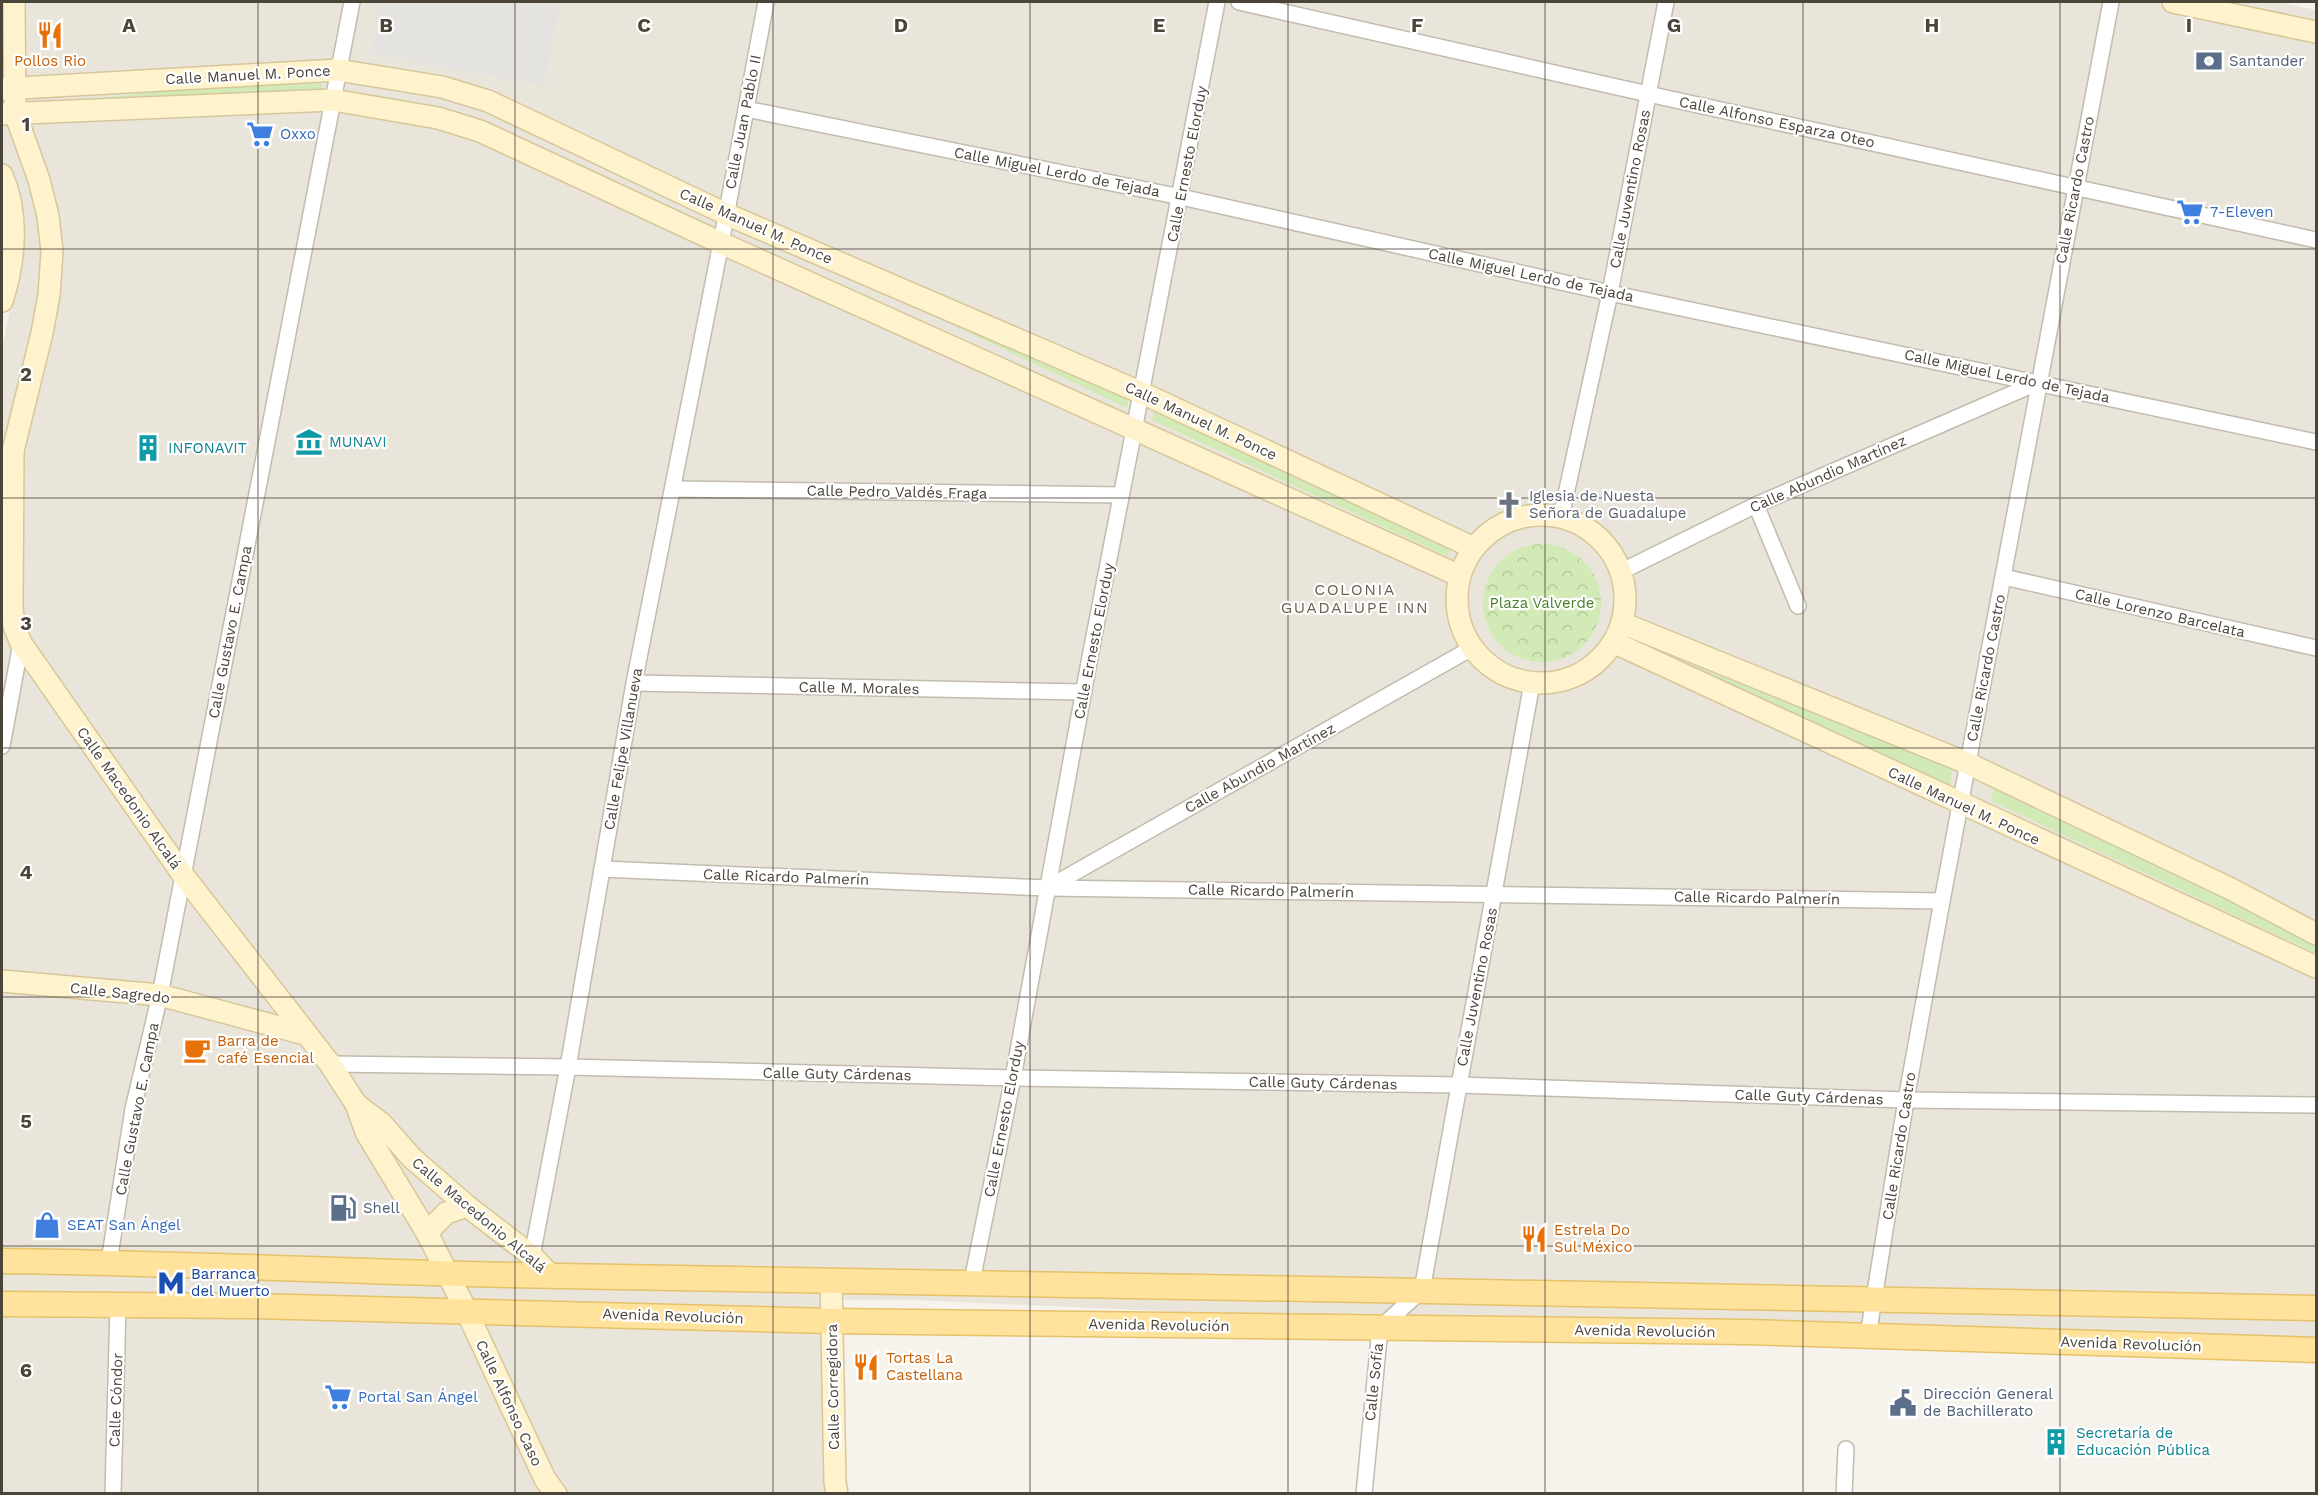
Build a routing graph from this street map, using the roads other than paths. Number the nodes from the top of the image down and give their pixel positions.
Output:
1 (14, 2) edge
2 (352, 2) edge
3 (766, 2) edge
4 (1217, 2) edge
5 (1239, 2) edge
6 (1666, 2) edge
7 (2110, 2) edge
8 (2173, 2) edge
9 (2316, 32) edge
10 (338, 70) junction
11 (8, 89) edge
12 (1648, 94) junction
13 (333, 100) junction
14 (746, 109) junction
15 (8, 114) edge
16 (2, 175) edge
17 (2075, 188) junction
18 (1181, 197) junction
19 (726, 214) junction
20 (2316, 240) edge
21 (721, 243) junction
22 (1610, 293) junction
23 (2, 301) edge
24 (2039, 382) junction
25 (1142, 393) junction
26 (1135, 428) junction
27 (2316, 442) edge
28 (13, 453) junction
29 (673, 489) junction
30 (2, 490) edge
31 (1121, 495) junction
32 (1756, 505) junction
33 (1561, 517) junction
34 (1474, 548) junction
35 (1620, 572) junction
36 (1460, 576) junction
37 (2004, 577) junction
38 (1798, 606) dead end
39 (1617, 633) junction
40 (21, 643) junction
41 (1472, 648) junction
42 (2316, 648) edge
43 (634, 683) junction
44 (1532, 683) junction
45 (1084, 692) junction
46 (2, 746) edge
47 (1967, 763) junction
48 (1960, 804) junction
49 (602, 869) junction
50 (183, 874) junction
51 (1047, 888) junction
52 (1495, 893) junction
53 (1941, 901) junction
54 (2316, 934) edge
55 (2316, 967) edge
56 (2, 981) edge
57 (160, 994) junction
58 (305, 1034) junction
59 (330, 1065) junction
60 (568, 1067) junction
61 (1013, 1078) junction
62 (1458, 1085) junction
63 (1906, 1100) junction
64 (356, 1104) junction
65 (2316, 1105) edge
66 (467, 1206) junction
67 (427, 1233) junction
68 (532, 1256) junction
69 (2, 1261) edge
70 (109, 1262) junction
71 (446, 1273) junction
72 (551, 1276) junction
73 (831, 1280) junction
74 (972, 1281) junction
75 (1422, 1290) junction
76 (1874, 1299) junction
77 (2, 1304) edge
78 (118, 1306) junction
79 (2316, 1308) edge
80 (466, 1310) junction
81 (831, 1321) junction
82 (1380, 1328) junction
83 (1868, 1336) junction
84 (2316, 1350) edge
85 (1846, 1449) dead end
86 (113, 1494) edge
87 (556, 1494) edge
88 (837, 1494) edge
89 (1364, 1494) edge
90 (1844, 1494) edge

1 - 11 street
2 - 10 street, Calle Gustavo E. Campa
3 - 14 street, Calle Juan Pablo II
4 - 18 street, Calle Ernesto Elorduy
5 - 12 street, Calle Alfonso Esparza Oteo
6 - 12 street, Calle Juventino Rosas
7 - 17 street, Calle Ricardo Castro
8 - 9 street
10 - 11 street, Calle Manuel M. Ponce
10 - 13 street, Calle Gustavo E. Campa
10 - 19 street, Calle Manuel M. Ponce
11 - 15 street
12 - 17 street, Calle Alfonso Esparza Oteo
12 - 22 street, Calle Juventino Rosas
13 - 15 street, Calle Manuel M. Ponce
13 - 21 street, Calle Manuel M. Ponce
13 - 50 street, Calle Gustavo E. Campa
14 - 18 street, Calle Miguel Lerdo de Tejada
14 - 19 street, Calle Juan Pablo II
15 - 28 street
16 - 23 street
17 - 20 street, Calle Alfonso Esparza Oteo
17 - 24 street, Calle Ricardo Castro
18 - 22 street, Calle Miguel Lerdo de Tejada
18 - 25 street, Calle Ernesto Elorduy
19 - 21 street, Calle Juan Pablo II
19 - 25 street, Calle Manuel M. Ponce
21 - 26 street, Calle Manuel M. Ponce
21 - 29 street, Calle Felipe Villanueva
22 - 24 street, Calle Miguel Lerdo de Tejada
22 - 33 street, Calle Juventino Rosas
24 - 27 street, Calle Miguel Lerdo de Tejada
24 - 32 street, Calle Abundio Martínez
24 - 37 street, Calle Ricardo Castro
25 - 26 street, Calle Ernesto Elorduy
25 - 34 street, Calle Manuel M. Ponce
26 - 31 street, Calle Ernesto Elorduy
26 - 36 street, Calle Manuel M. Ponce
28 - 30 street
28 - 40 street, Calle Macedonio Alcalá
29 - 31 street, Calle Pedro Valdés Fraga
29 - 43 street, Calle Felipe Villanueva
31 - 45 street, Calle Ernesto Elorduy
32 - 35 street, Calle Abundio Martínez
32 - 38 street
33 - 34 street
33 - 35 street
34 - 36 street
35 - 39 street
36 - 41 street
37 - 42 street, Calle Lorenzo Barcelata
37 - 47 street, Calle Ricardo Castro
39 - 44 street
39 - 47 street
39 - 48 street, Calle Manuel M. Ponce
40 - 46 street
40 - 50 street, Calle Macedonio Alcalá
41 - 44 street
41 - 51 street, Calle Abundio Martínez
43 - 45 street, Calle M. Morales
43 - 49 street, Calle Felipe Villanueva
44 - 52 street, Calle Juventino Rosas
45 - 51 street, Calle Ernesto Elorduy
47 - 48 street, Calle Ricardo Castro
47 - 54 street
48 - 53 street, Calle Ricardo Castro
48 - 55 street, Calle Manuel M. Ponce
49 - 51 street, Calle Ricardo Palmerín
49 - 60 street, Calle Felipe Villanueva
50 - 57 street, Calle Gustavo E. Campa
50 - 58 street, Calle Macedonio Alcalá
51 - 52 street, Calle Ricardo Palmerín
51 - 61 street, Calle Ernesto Elorduy
52 - 53 street, Calle Ricardo Palmerín
52 - 62 street, Calle Juventino Rosas
53 - 63 street, Calle Ricardo Castro
56 - 57 street, Calle Sagredo
57 - 58 street, Calle Sagredo
57 - 70 street, Calle Gustavo E. Campa
58 - 59 street, Calle Macedonio Alcalá
59 - 60 street, Calle Guty Cárdenas
59 - 64 street, Calle Macedonio Alcalá
60 - 61 street, Calle Guty Cárdenas
60 - 68 street, Calle Felipe Villanueva
61 - 62 street, Calle Guty Cárdenas
61 - 74 street, Calle Ernesto Elorduy
62 - 63 street, Calle Guty Cárdenas
62 - 75 street, Calle Juventino Rosas
63 - 65 street, Calle Guty Cárdenas
63 - 76 street, Calle Ricardo Castro
64 - 66 street, Calle Macedonio Alcalá
64 - 67 street, Calle Macedonio Alcalá
66 - 67 street
66 - 68 street, Calle Macedonio Alcalá
67 - 71 street, Calle Macedonio Alcalá
68 - 72 street, Calle Macedonio Alcalá
69 - 70 main road
70 - 71 main road
71 - 72 main road
71 - 80 street, Calle Macedonio Alcalá
72 - 73 main road
73 - 74 main road
73 - 81 street, Calle Corregidora
74 - 75 main road
75 - 76 main road
75 - 82 street, Calle Sofía
76 - 79 main road
76 - 83 street, Calle Ricardo Castro
77 - 78 main road, Avenida Revolución
78 - 80 main road, Avenida Revolución
78 - 86 street, Calle Cóndor
80 - 81 main road, Avenida Revolución
80 - 87 street, Calle Alfonso Caso
81 - 82 main road, Avenida Revolución
81 - 88 street, Calle Corregidora
82 - 83 main road, Avenida Revolución
82 - 89 street, Calle Sofía
83 - 84 main road, Avenida Revolución
85 - 90 street

